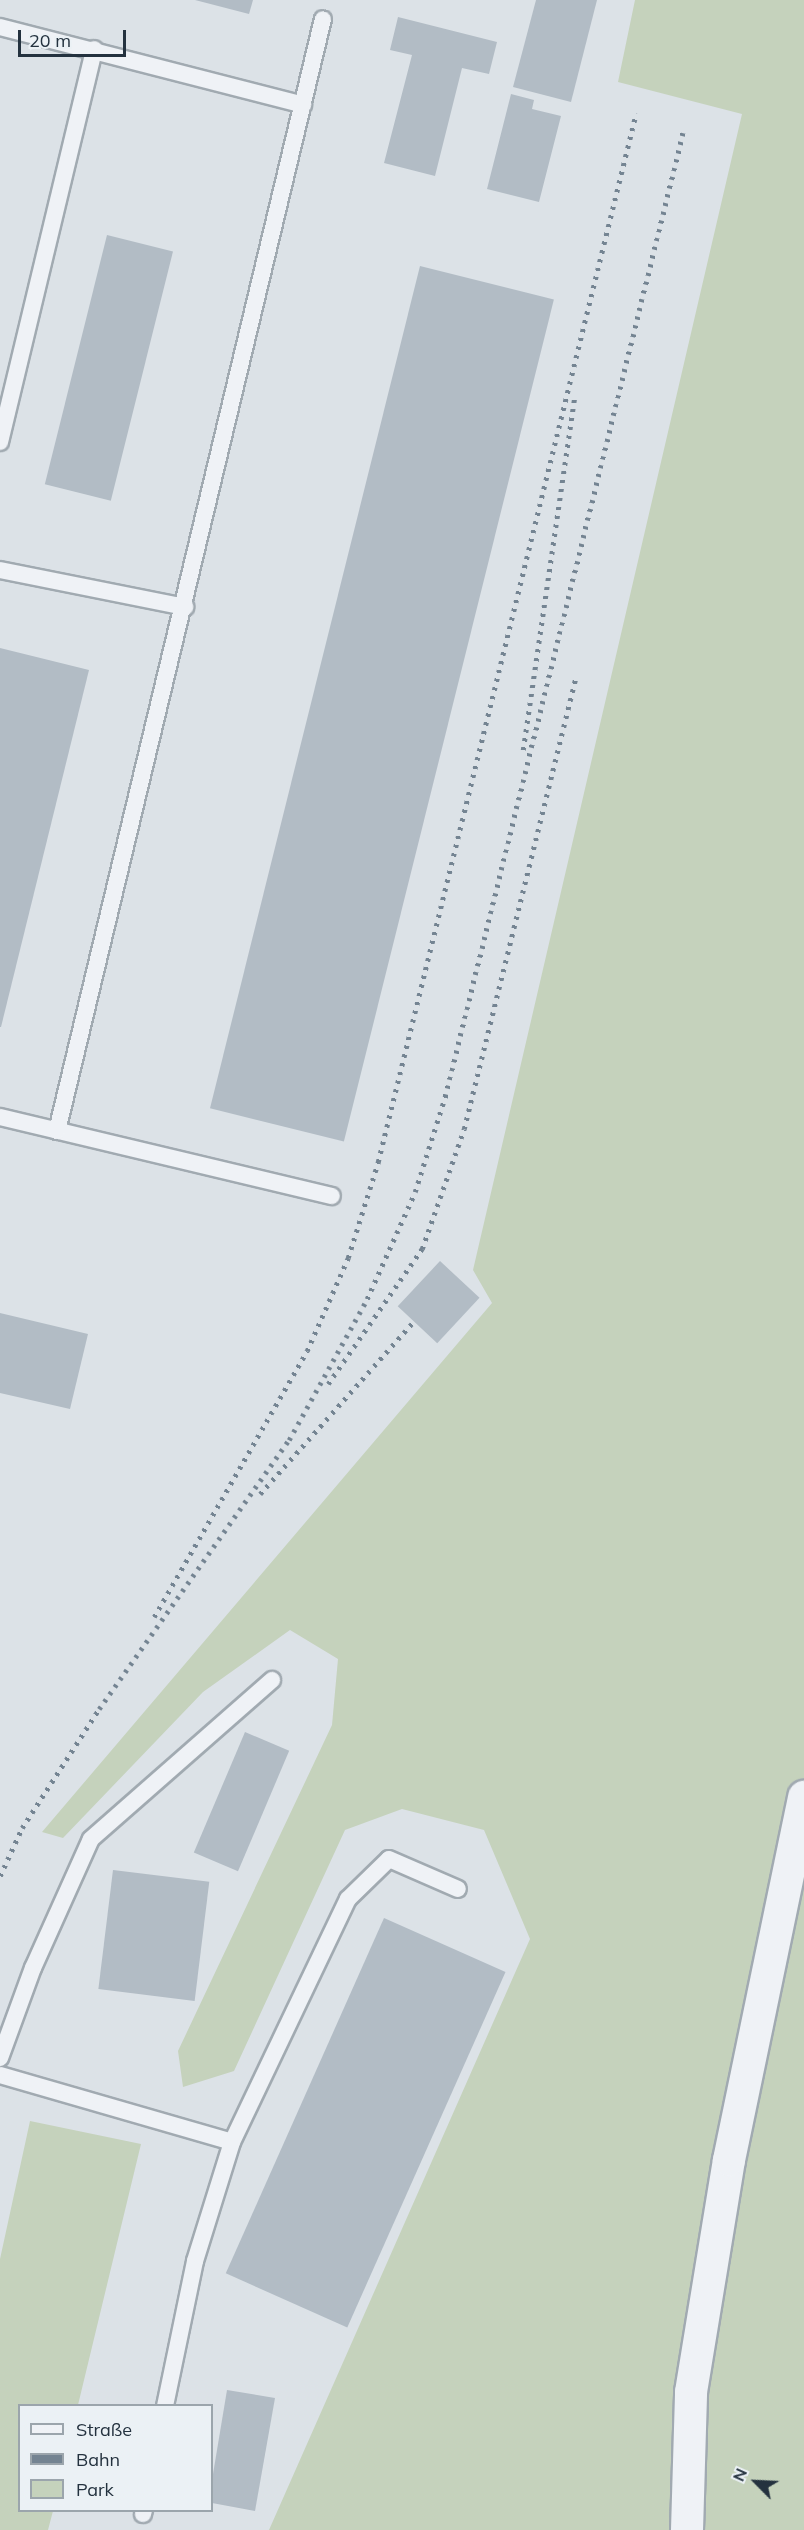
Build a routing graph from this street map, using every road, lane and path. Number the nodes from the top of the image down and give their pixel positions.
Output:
1 (323, 19) dead end
2 (0, 27) edge
3 (94, 50) junction
4 (303, 105) junction
5 (0, 442) edge
6 (0, 570) edge
7 (185, 607) junction
8 (0, 1118) edge
9 (57, 1131) junction
10 (332, 1196) dead end
11 (272, 1680) dead end
12 (804, 1797) edge
13 (459, 1888) dead end
14 (0, 2058) edge
15 (0, 2075) edge
16 (232, 2142) junction
17 (165, 2404) edge
18 (687, 2530) edge

1 - 4 lane
2 - 3 lane
3 - 4 lane
3 - 5 lane
4 - 7 lane
6 - 7 lane
7 - 9 lane
8 - 9 lane
9 - 10 lane
11 - 14 lane
12 - 18 street
13 - 16 lane
15 - 16 lane
16 - 17 lane

